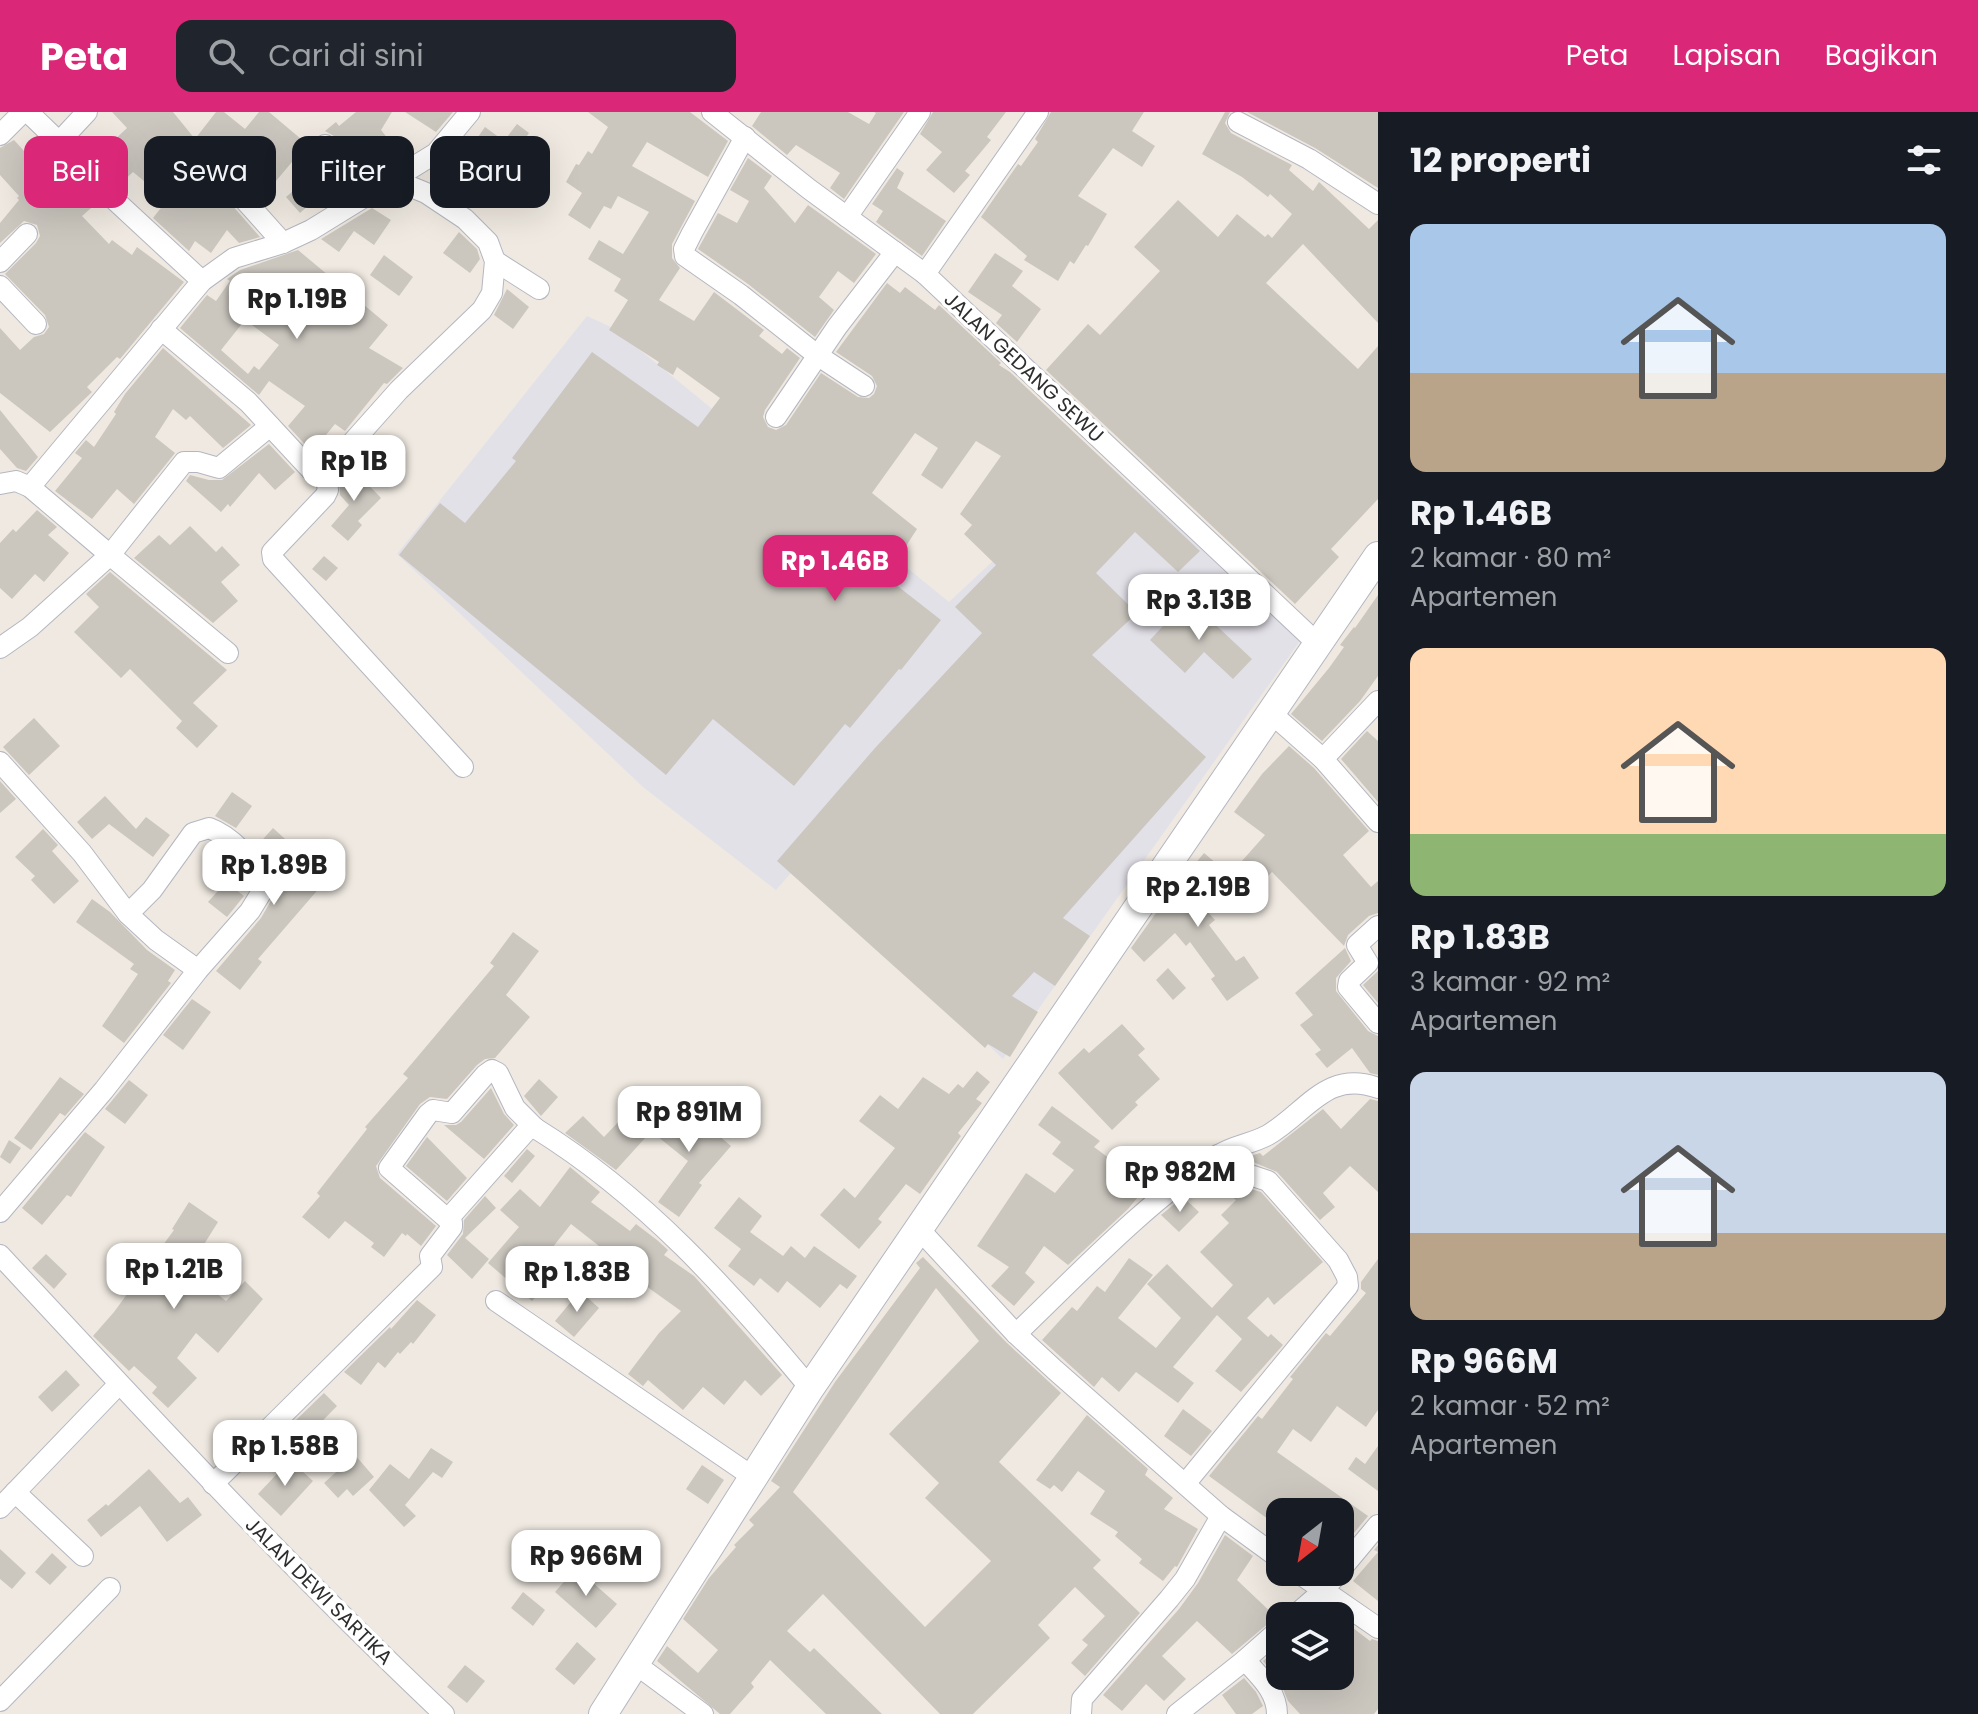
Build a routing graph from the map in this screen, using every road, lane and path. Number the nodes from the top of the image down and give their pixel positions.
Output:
1 (25, 112) edge
2 (87, 112) edge
3 (470, 112) edge
4 (712, 112) edge
5 (920, 112) edge
6 (1038, 112) edge
7 (1238, 122) dead end
8 (0, 135) edge
9 (52, 136) edge
10 (65, 136) edge
11 (745, 137) junction
12 (414, 166) edge
13 (414, 188) edge
14 (1378, 204) edge
15 (123, 208) edge
16 (252, 208) edge
17 (346, 208) edge
18 (847, 217) junction
19 (27, 234) dead end
20 (283, 243) junction
21 (895, 252) junction
22 (495, 261) junction
23 (0, 262) edge
24 (925, 274) junction
25 (202, 281) junction
26 (0, 286) edge
27 (539, 289) dead end
28 (36, 324) dead end
29 (161, 329) junction
30 (817, 355) junction
31 (864, 386) dead end
32 (776, 417) dead end
33 (270, 426) junction
34 (325, 473) junction
35 (0, 484) edge
36 (30, 487) junction
37 (110, 555) junction
38 (1378, 556) edge
39 (1318, 644) junction
40 (0, 648) edge
41 (228, 653) dead end
42 (1378, 701) edge
43 (1271, 713) junction
44 (1323, 759) junction
45 (0, 762) edge
46 (463, 767) dead end
47 (1378, 822) edge
48 (128, 914) junction
49 (1378, 926) edge
50 (198, 970) junction
51 (1378, 1023) edge
52 (1378, 1088) edge
53 (535, 1128) junction
54 (1218, 1155) junction
55 (0, 1212) edge
56 (448, 1219) junction
57 (919, 1229) junction
58 (0, 1255) edge
59 (496, 1301) dead end
60 (1016, 1334) junction
61 (119, 1384) junction
62 (810, 1388) junction
63 (753, 1477) junction
64 (213, 1484) junction
65 (1185, 1484) junction
66 (15, 1492) junction
67 (0, 1508) edge
68 (1221, 1516) junction
69 (1378, 1525) edge
70 (1266, 1549) edge
71 (83, 1556) dead end
72 (1316, 1586) edge
73 (110, 1588) dead end
74 (1323, 1591) junction
75 (1310, 1602) edge
76 (1378, 1628) edge
77 (1266, 1641) edge
78 (1245, 1660) junction
79 (634, 1663) junction
80 (0, 1701) edge
81 (431, 1710) edge
82 (603, 1714) edge
83 (703, 1714) edge
84 (1081, 1714) edge
85 (1177, 1714) edge
86 (1277, 1714) edge

1 - 8 street
1 - 9 street
2 - 10 street
3 - 12 street
4 - 11 street, JALAN GEDANG SEWU
5 - 18 street
6 - 24 street
7 - 14 street
11 - 18 street, JALAN GEDANG SEWU
11 - 30 street
13 - 22 street
15 - 25 street
16 - 20 street
17 - 20 street
18 - 21 street, JALAN GEDANG SEWU
19 - 23 street
20 - 25 street
21 - 24 street, JALAN GEDANG SEWU
21 - 30 street
22 - 27 street
22 - 34 street
24 - 39 street, JALAN GEDANG SEWU
25 - 29 street
26 - 28 street
29 - 33 street
29 - 36 street
30 - 31 street
30 - 32 street
33 - 34 street
33 - 37 street
34 - 46 street
35 - 36 street
36 - 37 street
37 - 40 street
37 - 41 street
38 - 39 main road
39 - 43 main road
42 - 44 street
43 - 44 street
43 - 57 main road
44 - 47 street
45 - 48 street
48 - 50 street
48 - 50 street
49 - 51 street
50 - 55 street
52 - 54 street
53 - 56 street
53 - 56 street
53 - 62 street
54 - 60 street
54 - 65 street
56 - 64 street
57 - 60 street
57 - 62 main road
58 - 61 street, JALAN DEWI SARTIKA
59 - 63 street
60 - 65 street
61 - 64 street, JALAN DEWI SARTIKA
61 - 66 street
62 - 63 main road
63 - 79 main road
64 - 81 street, JALAN DEWI SARTIKA
65 - 68 street
66 - 67 street
66 - 71 street
68 - 70 street
68 - 84 street
69 - 74 street
72 - 74 street
73 - 80 street
74 - 75 street
74 - 76 street
77 - 78 street
78 - 85 street
78 - 86 street
79 - 82 main road
79 - 83 street

